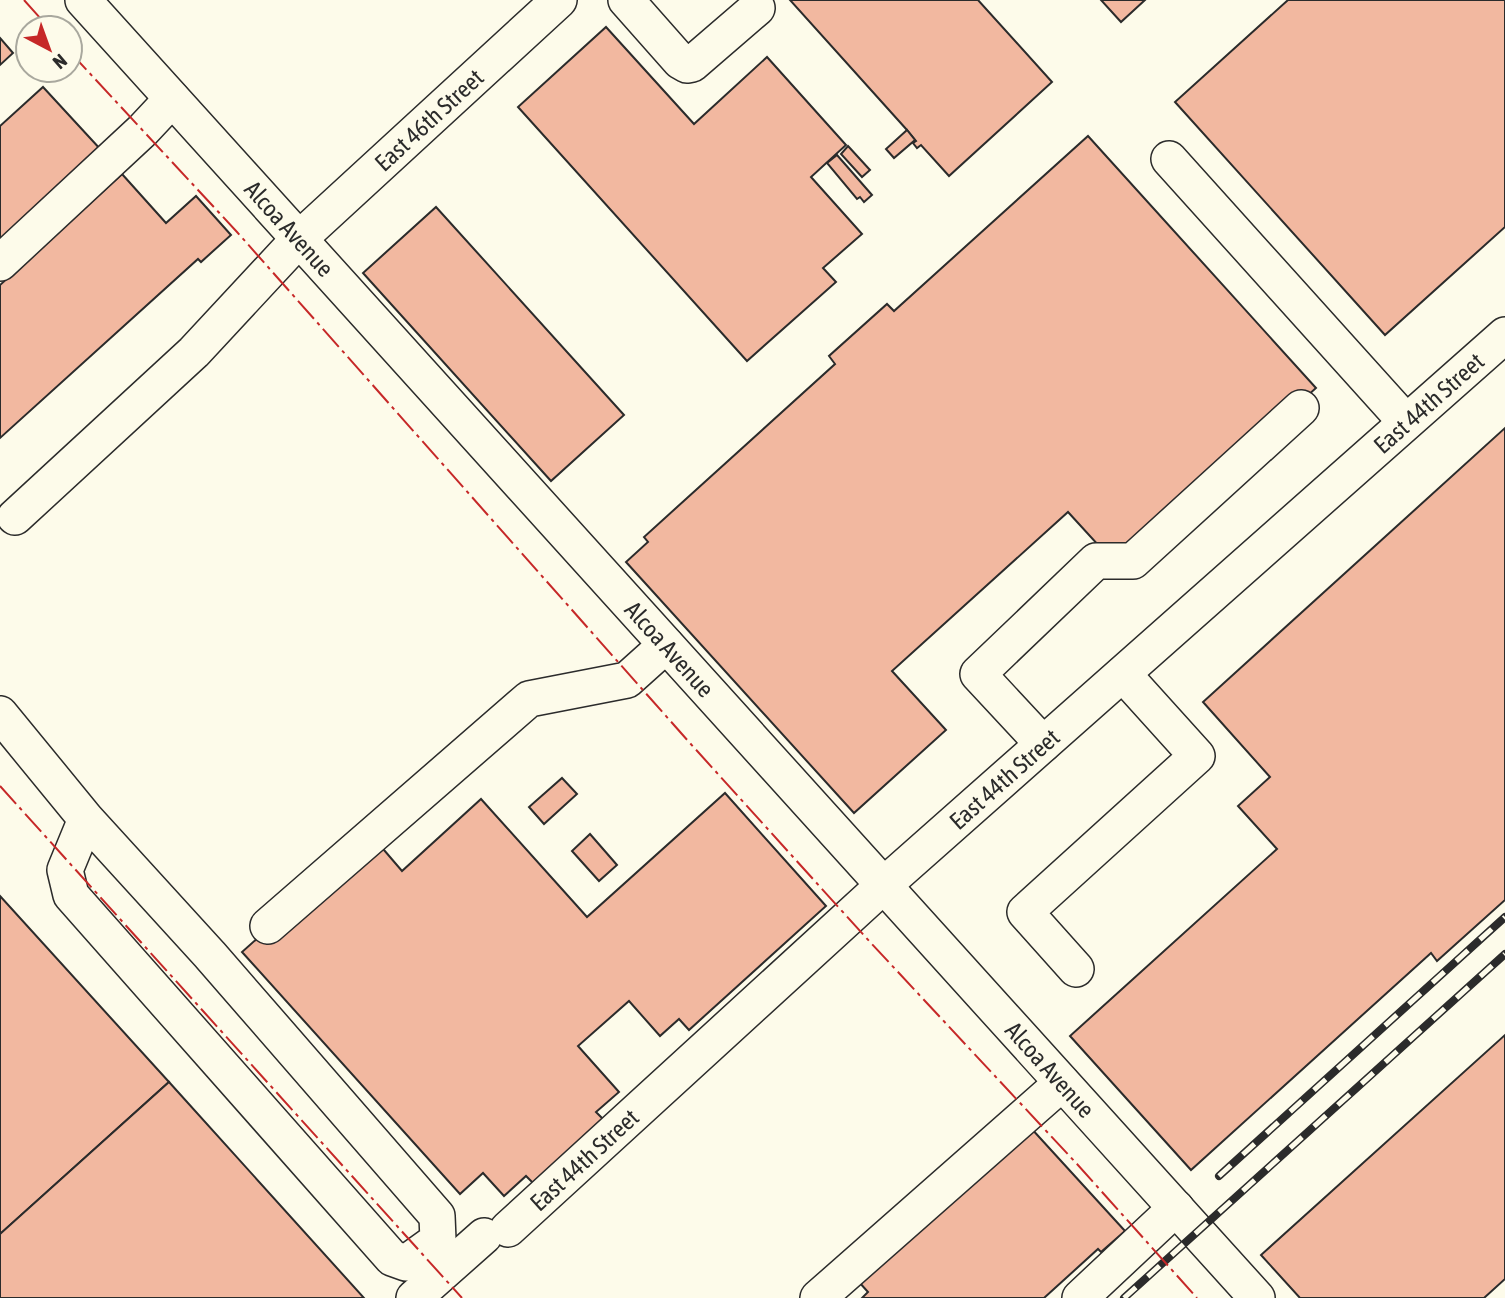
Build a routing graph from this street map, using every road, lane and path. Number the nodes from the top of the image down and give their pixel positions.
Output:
1 (83, 0) edge
2 (559, 0) edge
3 (626, 0) edge
4 (757, 8) dead end
5 (172, 99) junction
6 (1169, 159) dead end
7 (299, 239) junction
8 (0, 263) edge
9 (1505, 335) edge
10 (1301, 408) dead end
11 (1406, 422) junction
12 (15, 517) dead end
13 (666, 645) junction
14 (1123, 674) junction
15 (0, 714) edge
16 (1043, 744) junction
17 (86, 819) junction
18 (884, 886) junction
19 (268, 926) dead end
20 (1076, 970) dead end
21 (1062, 1083) junction
22 (1176, 1208) junction
23 (448, 1250) junction
24 (414, 1298) edge
25 (818, 1298) edge
26 (1080, 1298) edge
27 (1257, 1298) edge

1 - 5 street, Alcoa Avenue
2 - 7 street, East 46th Street
3 - 4 street
5 - 7 street, Alcoa Avenue
5 - 8 street
6 - 11 street
7 - 12 street, East 46th Street
7 - 13 street, Alcoa Avenue
9 - 11 street, East 44th Street
10 - 16 street
11 - 14 street, East 44th Street
13 - 18 street, Alcoa Avenue
13 - 19 street
14 - 16 street, East 44th Street
14 - 20 street
15 - 17 street
16 - 18 street, East 44th Street
17 - 23 street
17 - 23 street
18 - 21 street, Alcoa Avenue
18 - 23 street, East 44th Street
21 - 22 street, Alcoa Avenue
21 - 25 street
22 - 26 street
22 - 27 street, Alcoa Avenue
23 - 24 street, East 44th Street

